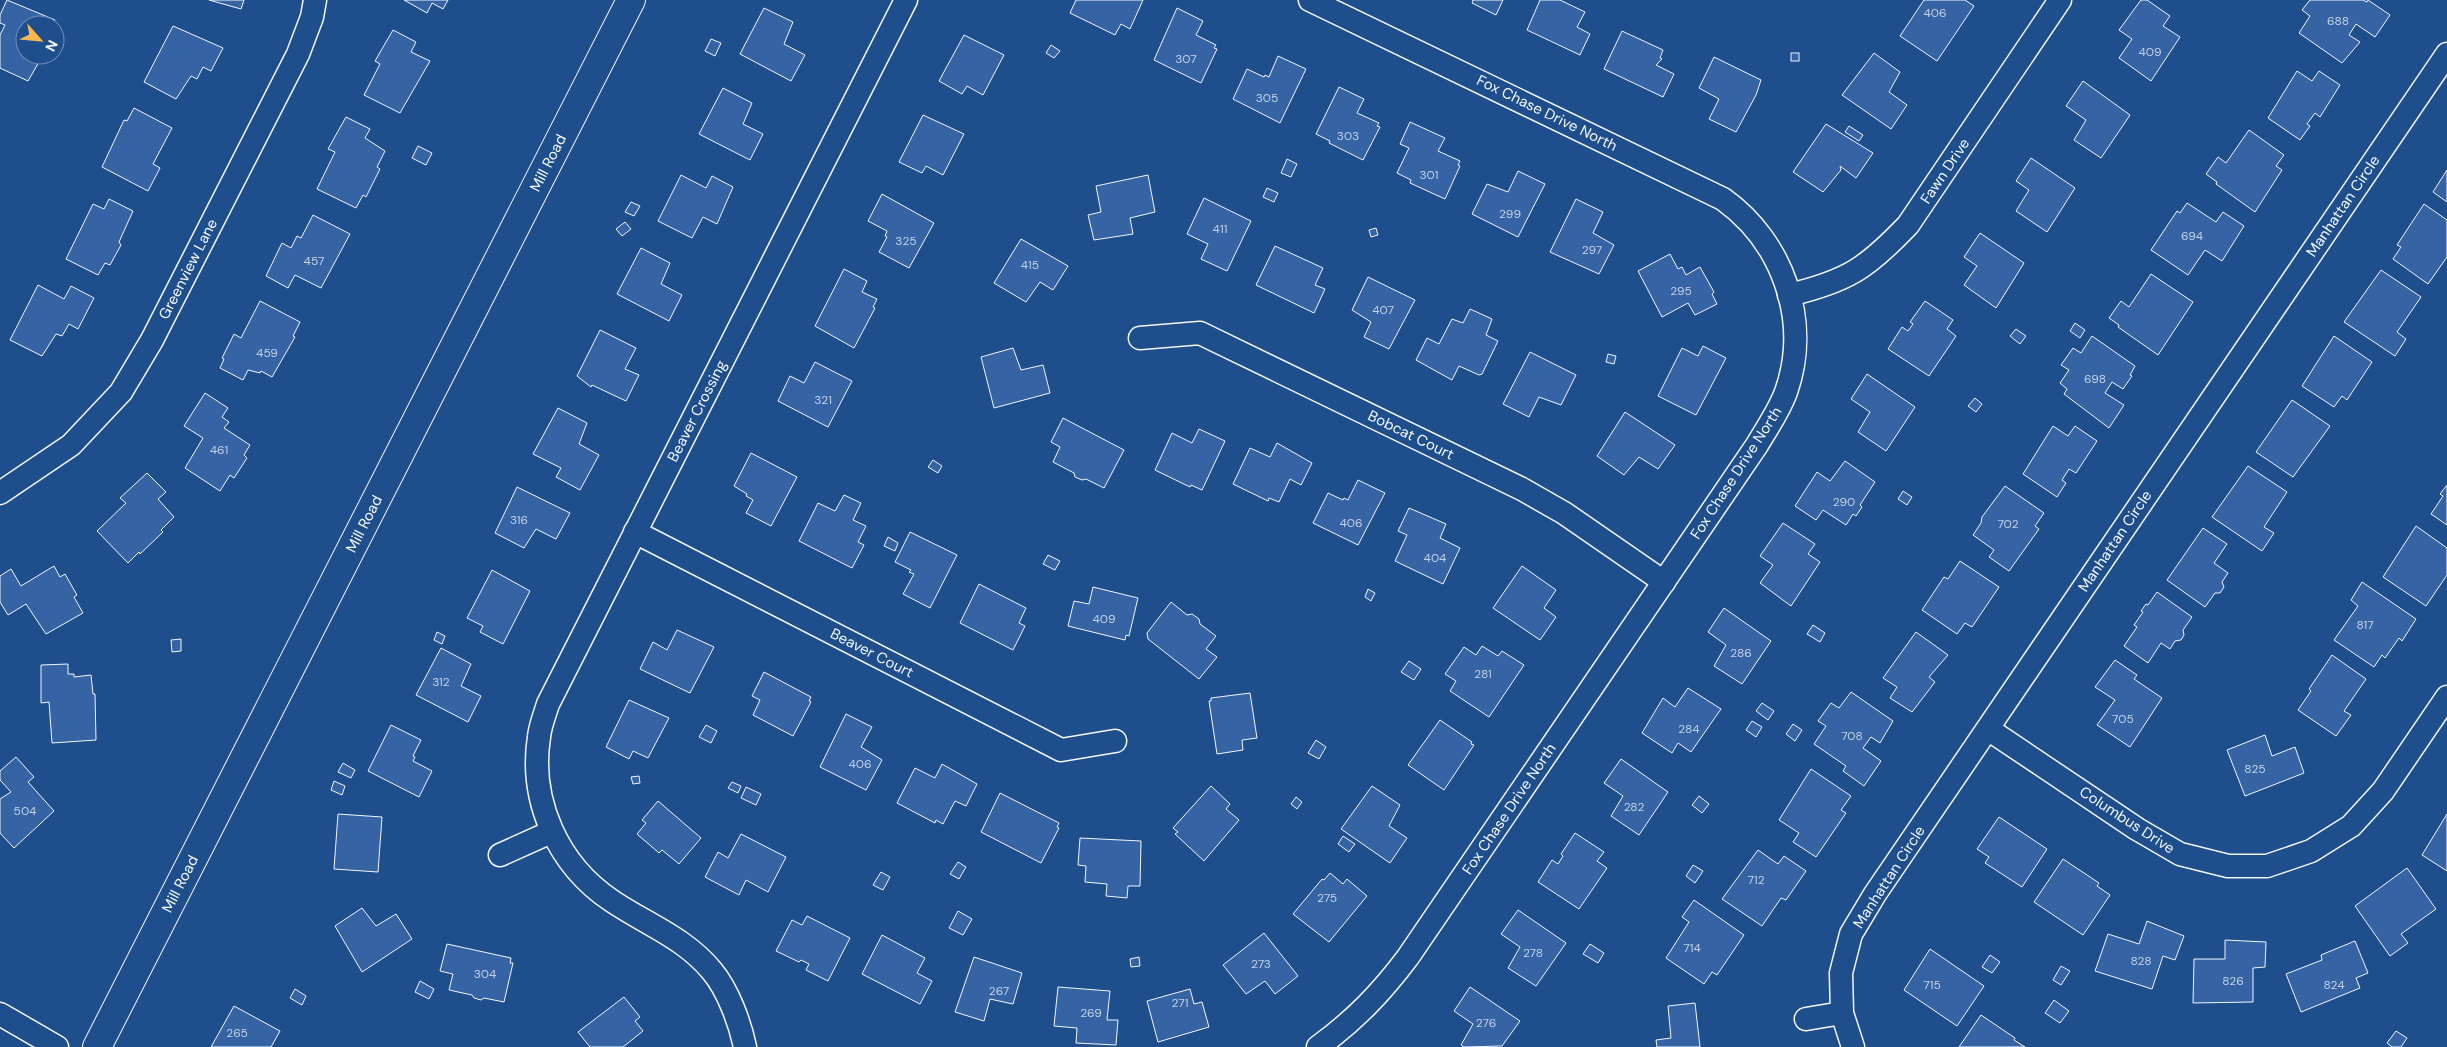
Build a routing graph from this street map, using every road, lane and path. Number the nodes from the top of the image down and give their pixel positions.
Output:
1 (315, 0) edge
2 (631, 0) edge
3 (906, 0) edge
4 (1310, 0) edge
5 (2060, 0) edge
6 (2447, 54) edge
7 (1790, 295) junction
8 (1140, 338) dead end
9 (0, 493) edge
10 (635, 532) junction
11 (1664, 582) junction
12 (2447, 697) edge
13 (1988, 729) junction
14 (1115, 741) dead end
15 (551, 832) junction
16 (500, 855) dead end
17 (1842, 1013) junction
18 (0, 1014) edge
19 (1806, 1019) dead end
20 (57, 1047) edge
21 (97, 1047) edge
22 (745, 1047) edge
23 (1318, 1047) edge
24 (1853, 1047) edge

1 - 9 street, Greenview Lane
2 - 21 street, Mill Road
3 - 10 street, Beaver Crossing
4 - 7 street, Fox Chase Drive North
5 - 7 street, Fawn Drive
6 - 13 street, Manhattan Circle
7 - 11 street, Fox Chase Drive North
8 - 11 street, Bobcat Court
10 - 14 street, Beaver Court
10 - 15 street, Beaver Crossing
11 - 23 street, Fox Chase Drive North
12 - 13 street, Columbus Drive
13 - 17 street, Manhattan Circle
15 - 16 street
15 - 22 street, Beaver Crossing
17 - 19 street
17 - 24 street, Manhattan Circle
18 - 20 street

